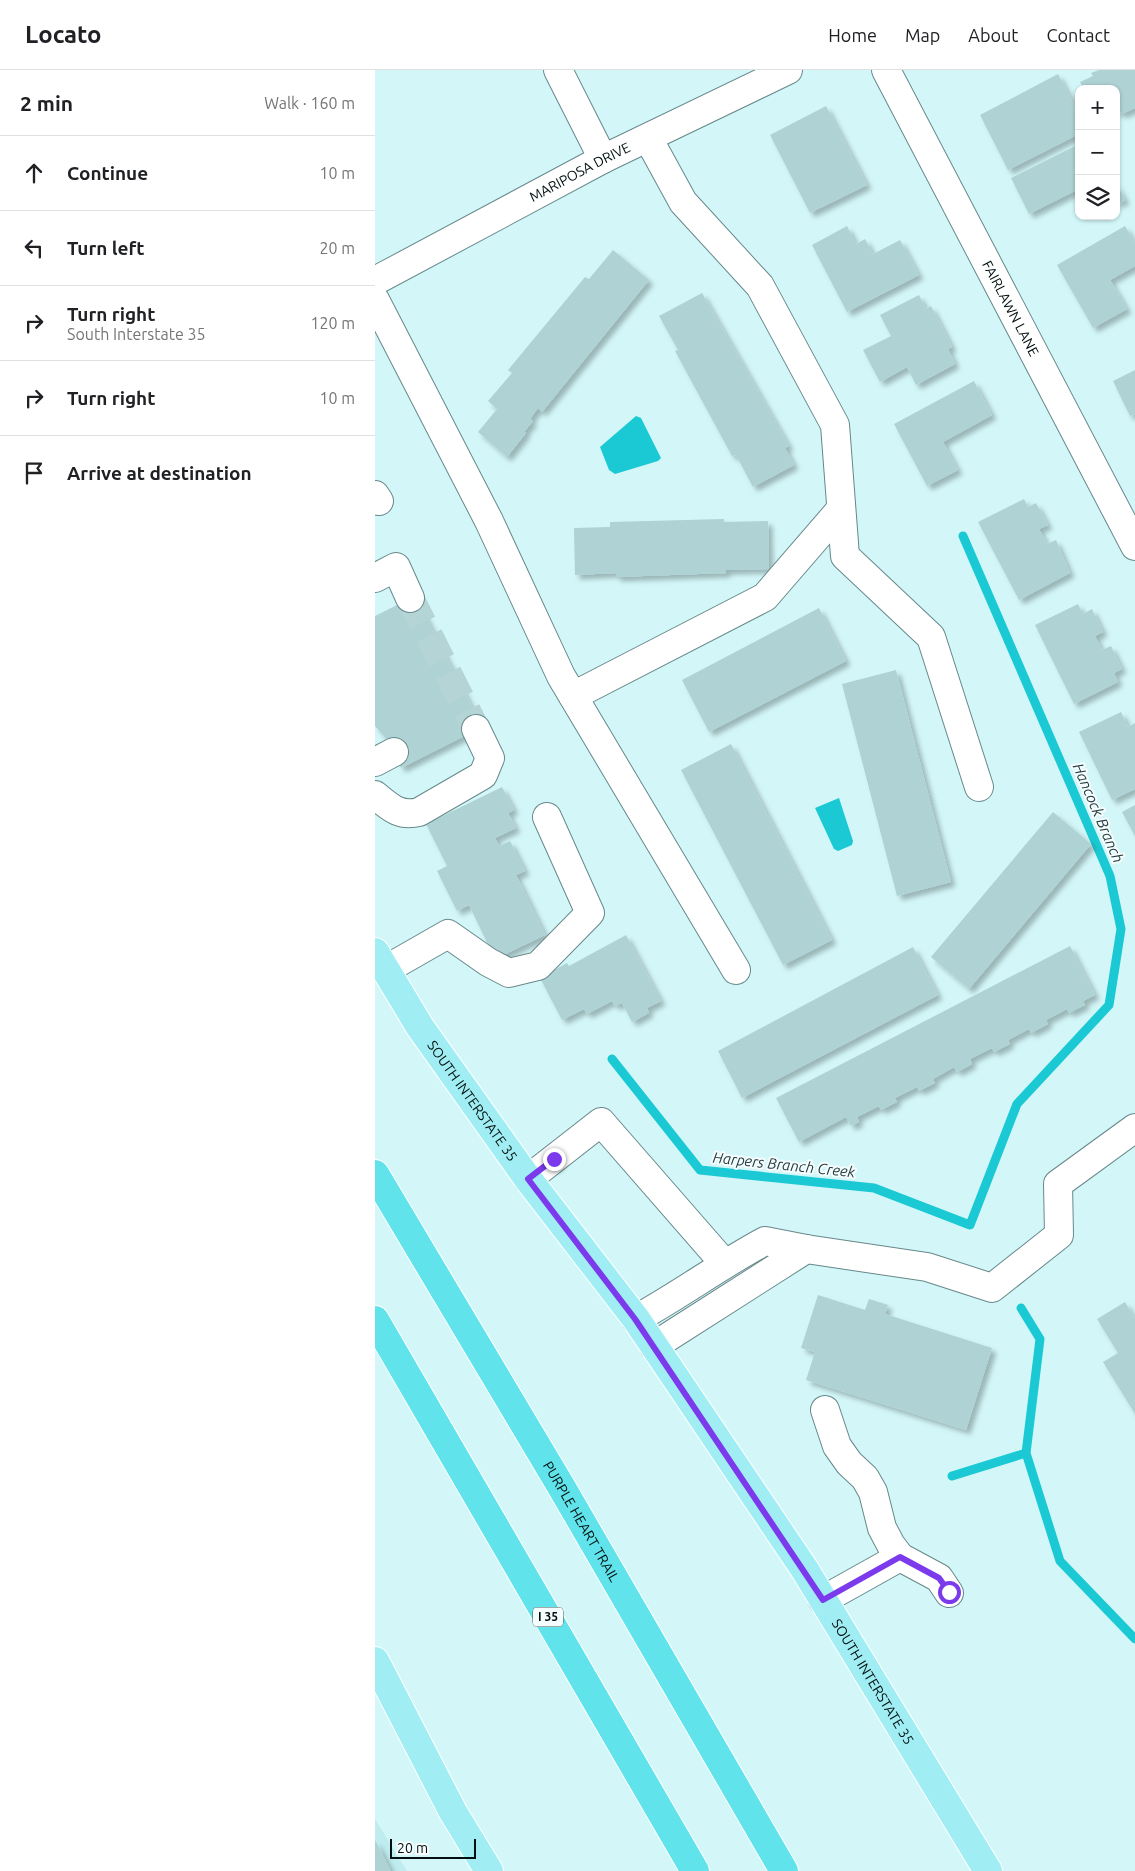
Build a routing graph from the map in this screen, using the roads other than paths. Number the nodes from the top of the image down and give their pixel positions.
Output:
1 (558, 70) edge
2 (788, 70) edge
3 (886, 70) edge
4 (648, 138) junction
5 (603, 159) junction
6 (375, 281) edge
7 (375, 300) edge
8 (841, 509) junction
9 (1135, 546) edge
10 (375, 578) edge
11 (410, 598) tunnel mouth
12 (573, 696) junction
13 (476, 730) tunnel mouth
14 (979, 788) dead end
15 (375, 795) edge
16 (547, 817) dead end
17 (380, 961) edge
18 (736, 970) dead end
19 (1135, 1128) edge
20 (375, 1174) edge
21 (528, 1179) junction
22 (806, 1249) junction
23 (724, 1263) junction
24 (635, 1319) junction
25 (375, 1320) edge
26 (375, 1334) edge
27 (654, 1346) junction
28 (401, 1364) junction
29 (825, 1410) dead end
30 (900, 1557) junction
31 (949, 1592) dead end
32 (823, 1600) junction
33 (375, 1661) edge
34 (489, 1871) edge
35 (695, 1871) edge
36 (784, 1871) edge
37 (989, 1871) edge

1 - 5 street
2 - 4 street, MARIPOSA DRIVE
3 - 9 street, FAIRLAWN LANE
4 - 5 street, MARIPOSA DRIVE
4 - 8 street
5 - 6 street, MARIPOSA DRIVE
7 - 12 street
8 - 12 street
8 - 14 street
10 - 11 street
12 - 18 street
13 - 15 street
16 - 17 street
17 - 21 main road, SOUTH INTERSTATE 35
19 - 22 street
20 - 36 highway, PURPLE HEART TRAIL
21 - 23 street
21 - 24 main road, SOUTH INTERSTATE 35
22 - 23 street
22 - 27 street
23 - 24 street
24 - 27 main road, SOUTH INTERSTATE 35
25 - 28 highway, I 35
26 - 28 highway
27 - 32 main road, SOUTH INTERSTATE 35
28 - 35 highway, I 35
29 - 30 street
30 - 31 street
30 - 32 street
32 - 37 main road, SOUTH INTERSTATE 35
33 - 34 main road

